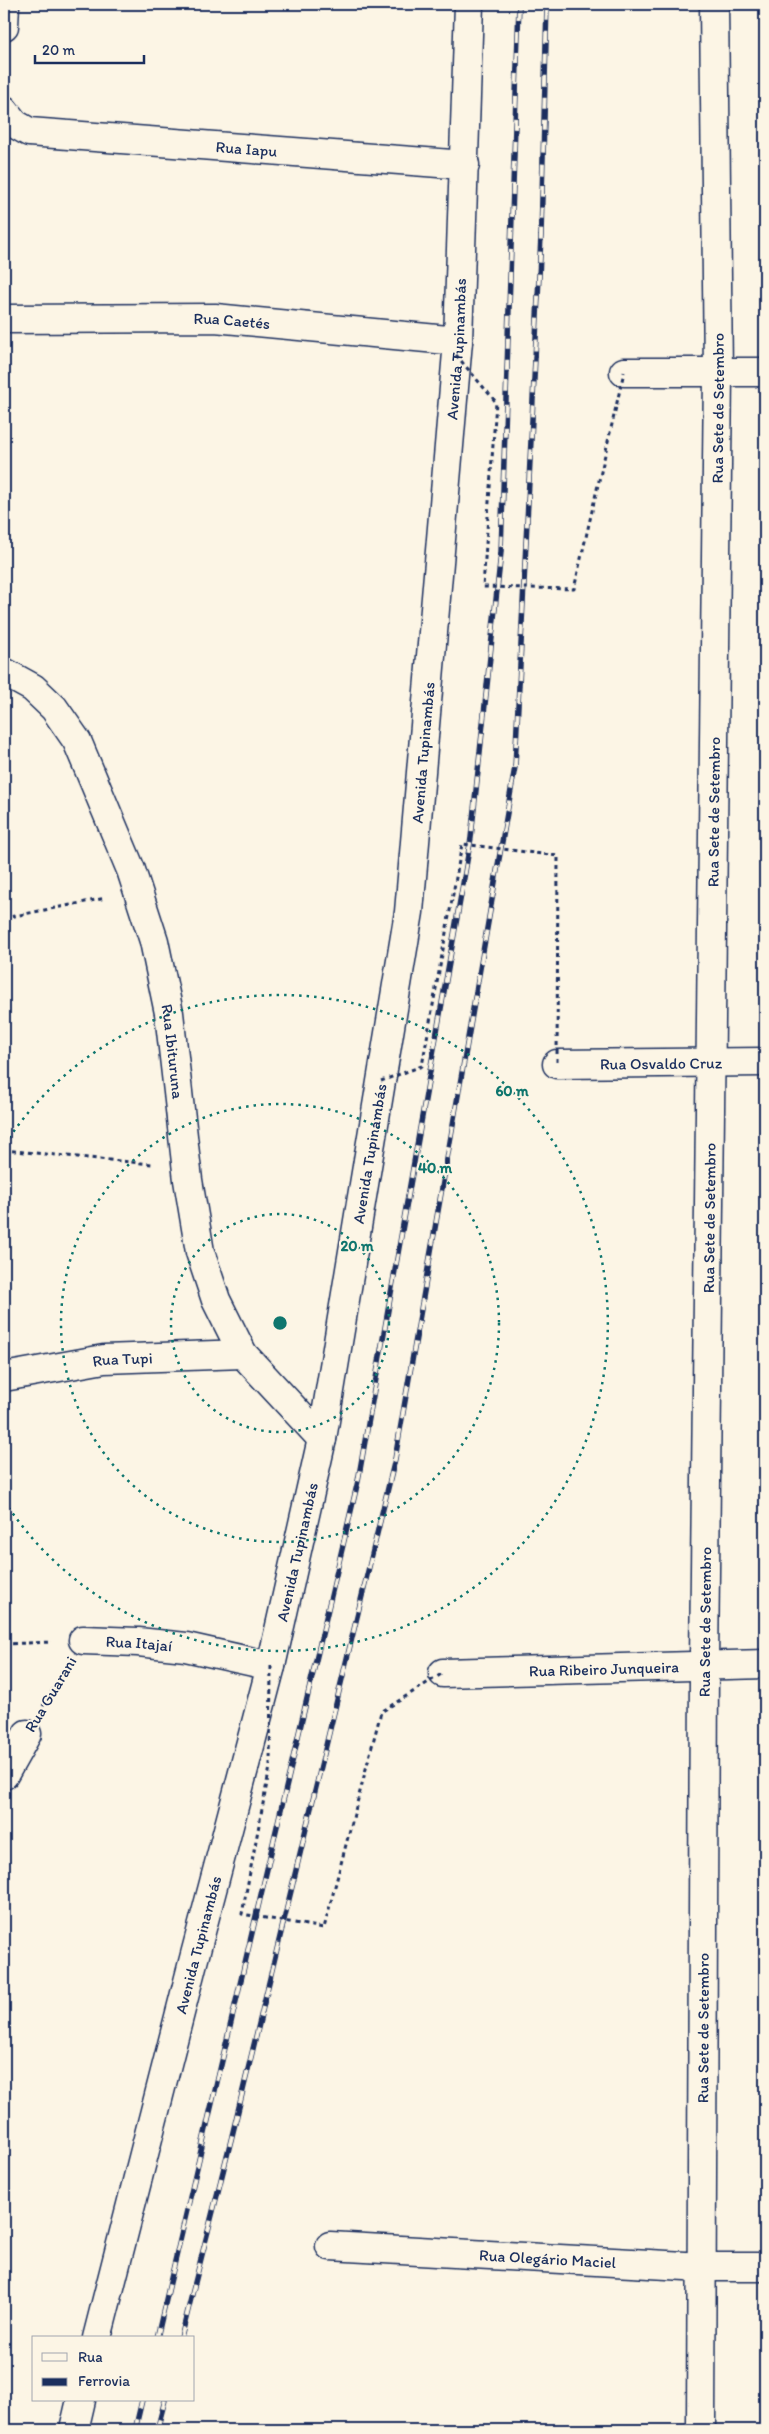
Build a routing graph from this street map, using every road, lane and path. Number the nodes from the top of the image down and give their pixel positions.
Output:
1 (5, 4) edge
2 (469, 4) edge
3 (714, 4) edge
4 (4, 26) edge
5 (4, 110) edge
6 (465, 165) junction
7 (4, 319) edge
8 (457, 348) junction
9 (624, 372) joint
10 (718, 372) junction
11 (765, 372) edge
12 (4, 672) edge
13 (138, 892) junction
14 (4, 918) edge
15 (710, 1062) junction
16 (765, 1062) edge
17 (557, 1064) joint
18 (381, 1081) junction
19 (4, 1150) edge
20 (126, 1163) dead end
21 (243, 1354) junction
22 (4, 1377) edge
23 (322, 1439) junction
24 (82, 1640) junction
25 (4, 1644) edge
26 (704, 1664) junction
27 (765, 1664) edge
28 (271, 1666) junction
29 (443, 1673) joint
30 (27, 1734) joint
31 (4, 1775) edge
32 (330, 2246) dead end
33 (703, 2267) junction
34 (765, 2267) edge
35 (98, 2336) edge
36 (81, 2402) edge
37 (74, 2430) edge
38 (702, 2430) edge

1 - 4 street
2 - 6 street, Avenida Tupinambás
3 - 10 street, Rua Sete de Setembro
5 - 6 street, Rua Iapu
6 - 8 street, Avenida Tupinambás
7 - 8 street, Rua Caetés
8 - 9 path, bridge
8 - 18 street, Avenida Tupinambás
9 - 10 street
10 - 11 street
10 - 15 street, Rua Sete de Setembro
12 - 13 street, Rua Ibituruna
13 - 14 path
13 - 21 street, Rua Ibituruna
15 - 16 street, Rua Osvaldo Cruz
15 - 17 street, Rua Osvaldo Cruz
15 - 26 street, Rua Sete de Setembro
17 - 18 path, bridge
18 - 23 street, Avenida Tupinambás
19 - 20 path
21 - 22 street, Rua Tupi
21 - 23 street, Rua Ibituruna
23 - 28 street, Avenida Tupinambás
24 - 25 path, Rua Itajaí
24 - 28 street, Rua Itajaí
24 - 30 path, Rua Guarani
26 - 27 street, Rua Ribeiro Junqueira
26 - 29 street, Rua Ribeiro Junqueira
26 - 33 street, Rua Sete de Setembro
28 - 29 path, bridge
28 - 35 street, Avenida Tupinambás
30 - 31 street, Rua Guarani
32 - 33 street, Rua Olegário Maciel
33 - 34 street, Rua Olegário Maciel
33 - 38 street, Rua Sete de Setembro
36 - 37 street

